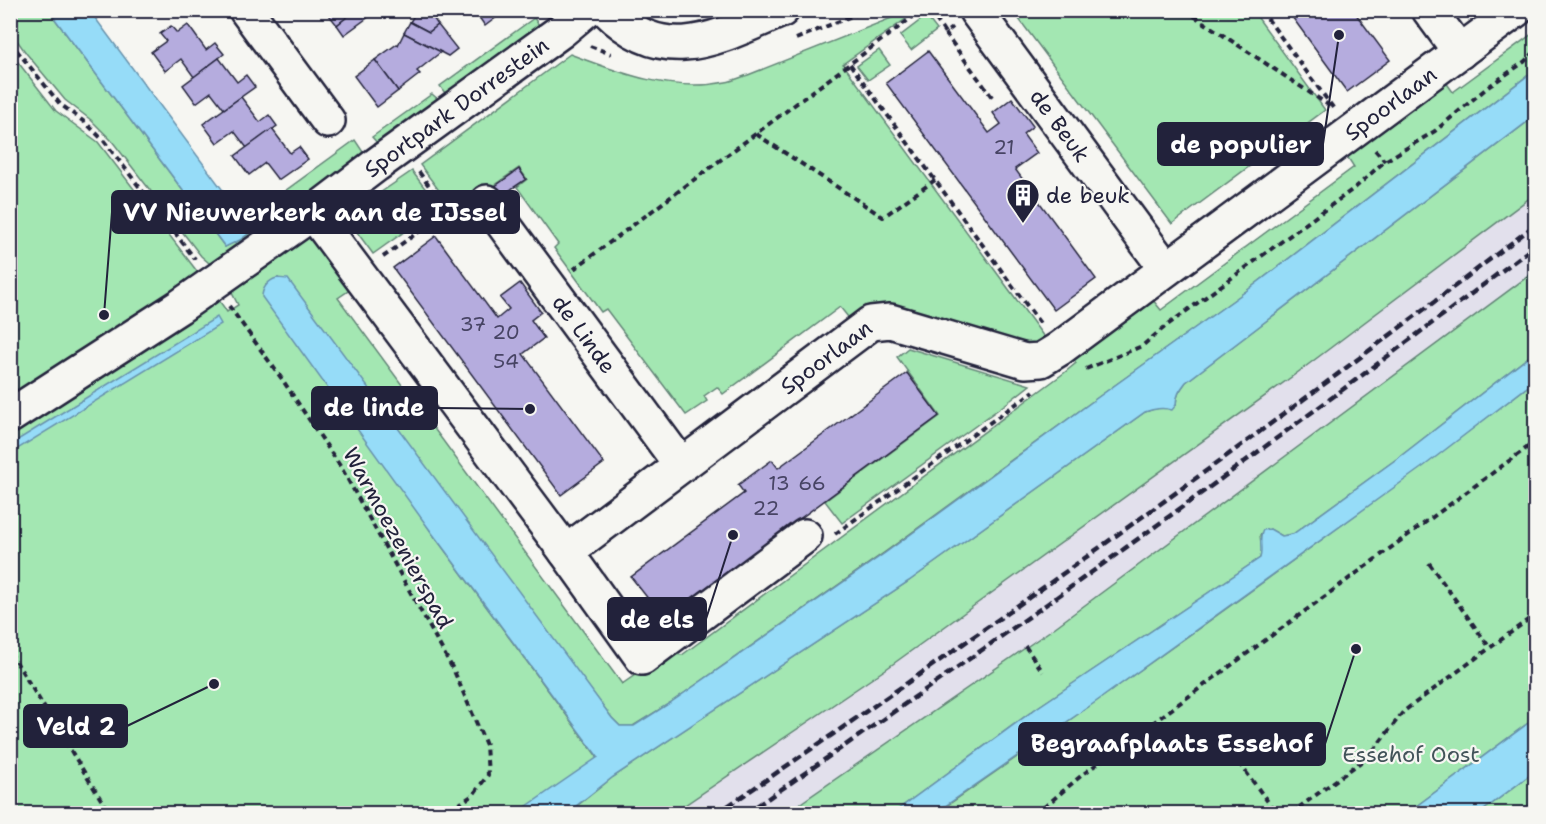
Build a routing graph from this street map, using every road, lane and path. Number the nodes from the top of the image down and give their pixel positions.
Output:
1 (246, 10) edge
2 (586, 10) edge
3 (607, 10) edge
4 (782, 10) edge
5 (866, 10) edge
6 (922, 10) edge
7 (1185, 10) edge
8 (1261, 10) edge
9 (1430, 10) edge
10 (1516, 10) edge
11 (976, 11) edge
12 (945, 33) dead end
13 (10, 42) edge
14 (789, 42) dead end
15 (1536, 51) edge
16 (1460, 52) junction
17 (850, 64) junction
18 (992, 96) dead end
19 (1332, 107) junction
20 (328, 121) dead end
21 (1355, 130) junction
22 (756, 134) junction
23 (401, 147) junction
24 (1385, 160) junction
25 (935, 180) junction
26 (487, 202) joint
27 (447, 211) junction
28 (313, 213) junction
29 (1166, 269) junction
30 (358, 275) junction
31 (212, 283) junction
32 (550, 287) junction
33 (1059, 349) junction
34 (1041, 385) dead end
35 (10, 416) edge
36 (1536, 441) edge
37 (681, 465) junction
38 (806, 536) joint
39 (566, 552) junction
40 (1429, 563) dead end
41 (1536, 614) edge
42 (1025, 646) dead end
43 (1490, 648) junction
44 (10, 652) edge
45 (1043, 672) dead end
46 (1214, 729) dead end
47 (110, 813) edge
48 (444, 813) edge
49 (1036, 813) edge
50 (1276, 813) edge
51 (1290, 813) edge

1 - 20 street
2 - 23 street, Sportpark Dorrestein
3 - 4 street
5 - 14 path
6 - 17 path
7 - 19 path
8 - 19 path
9 - 16 street
10 - 16 street, Spoorlaan
11 - 29 street, de Beuk
12 - 18 path
13 - 31 path, Warmoezenierspad
15 - 24 path
16 - 21 street, Spoorlaan
17 - 22 path
17 - 25 path
19 - 21 path
21 - 24 path
21 - 29 street, Spoorlaan
22 - 25 path
22 - 32 path
23 - 27 path
23 - 28 street, Sportpark Dorrestein
24 - 33 path
25 - 33 path
26 - 27 path
26 - 32 street, de Linde
27 - 30 path
28 - 30 street
28 - 31 street, Sportpark Dorrestein
29 - 33 street, Spoorlaan
30 - 39 street
31 - 35 street, Sportpark Dorrestein
31 - 48 path, Warmoezenierspad
32 - 37 street, de Linde
33 - 37 street, Spoorlaan
34 - 38 path
36 - 49 path
37 - 39 street, Spoorlaan
38 - 39 street
40 - 43 path
41 - 43 path
42 - 45 path
43 - 51 path
44 - 47 path
46 - 50 path

